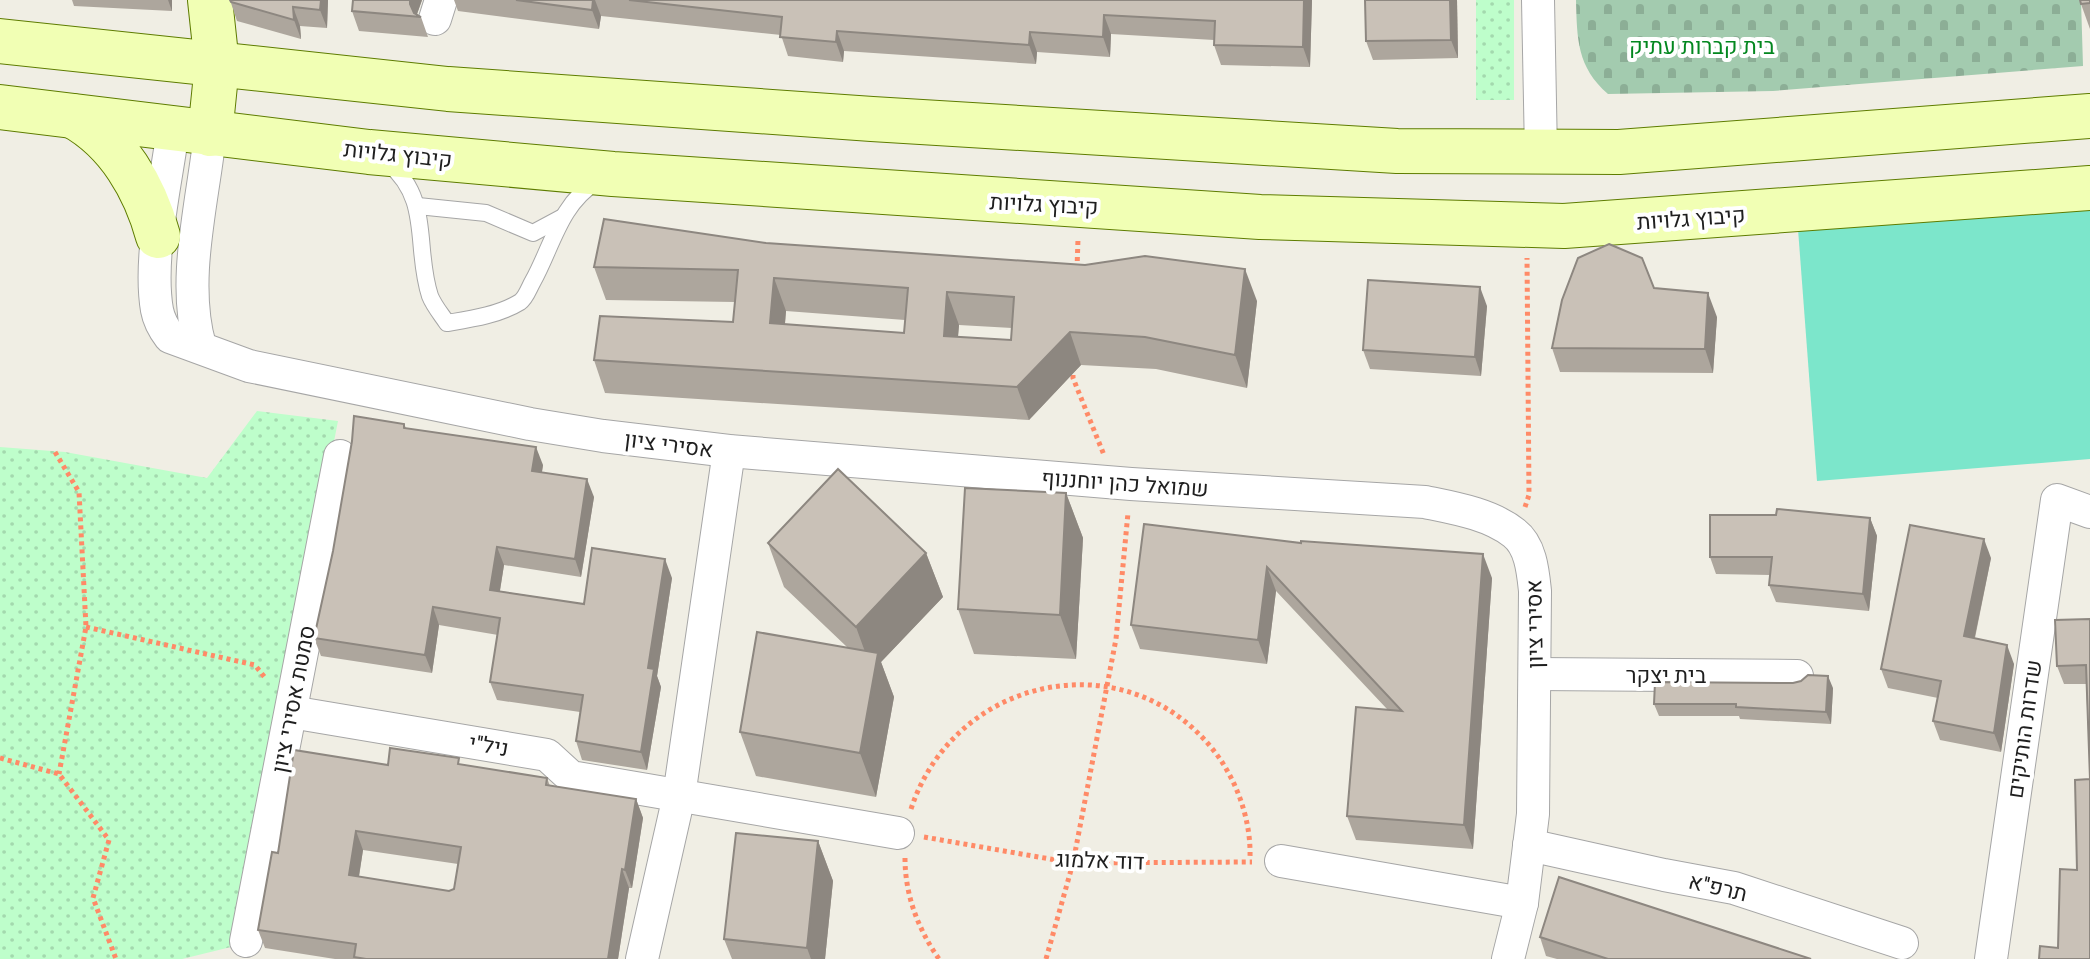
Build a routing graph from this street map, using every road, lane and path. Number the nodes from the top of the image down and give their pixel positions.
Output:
1 (190, 0) edge
2 (210, 0) edge
3 (1538, 0) edge
4 (0, 41) edge
5 (198, 63) junction
6 (0, 107) edge
7 (73, 116) junction
8 (2090, 116) edge
9 (192, 132) junction
10 (369, 152) junction
11 (1541, 153) junction
12 (613, 174) junction
13 (2090, 188) edge
14 (418, 206) junction
15 (1079, 206) junction
16 (561, 218) junction
17 (158, 236) junction
18 (1527, 245) dead end
19 (1077, 272) edge
20 (200, 346) junction
21 (1074, 363) edge
22 (729, 451) junction
23 (55, 452) dead end
24 (340, 456) dead end
25 (1121, 484) junction
26 (2090, 512) edge
27 (1516, 533) junction
28 (86, 627) junction
29 (1535, 674) junction
30 (1797, 676) dead end
31 (1107, 687) junction
32 (291, 712) junction
33 (0, 758) edge
34 (59, 774) junction
35 (679, 796) junction
36 (902, 833) junction
37 (1529, 845) junction
38 (1281, 861) joint
39 (1249, 862) junction
40 (1073, 863) junction
41 (1522, 903) junction
42 (246, 941) dead end
43 (1902, 943) dead end
44 (116, 959) edge
45 (642, 959) edge
46 (939, 959) edge
47 (1046, 959) edge
48 (1508, 959) edge
49 (1991, 959) edge

1 - 5 main road
2 - 5 main road
3 - 11 street
4 - 5 main road
5 - 9 main road
5 - 11 main road
6 - 7 main road, קיבוץ גלויות
7 - 9 main road, קיבוץ גלויות
7 - 17 main road
8 - 11 main road
9 - 10 main road, קיבוץ גלויות
9 - 17 street, אסירי ציון
9 - 20 street
10 - 12 main road, קיבוץ גלויות
10 - 14 lane
12 - 15 main road, קיבוץ גלויות
12 - 16 lane
13 - 15 main road, קיבוץ גלויות
14 - 16 lane
14 - 16 lane
15 - 19 path
17 - 20 street, אסירי ציון
18 - 27 path
20 - 22 street, אסירי ציון
21 - 25 path
22 - 25 street, שמואל כהן יוחננוף
22 - 35 street, אסירי ציון
23 - 28 path
24 - 32 street, סמטת אסירי ציון
25 - 27 street, שמואל כהן יוחננוף
25 - 31 path
26 - 49 street, שדרות הותיקים
27 - 29 street, אסירי ציון
28 - 32 path
28 - 34 path
29 - 30 street, בית יצקר
29 - 37 street, אסירי ציון
31 - 36 path
31 - 39 path
31 - 40 path
32 - 35 street, ניל"י
32 - 42 street, סמטת אסירי ציון
33 - 34 path
34 - 44 path
35 - 36 street
35 - 45 street, אסירי ציון
36 - 40 path, דוד אלמוג
36 - 46 path
37 - 41 street, אסירי ציון
37 - 43 street, תרפ"א
38 - 39 path, דוד אלמוג
38 - 41 street
39 - 40 path, דוד אלמוג
40 - 47 path
41 - 48 street, אסירי ציון

